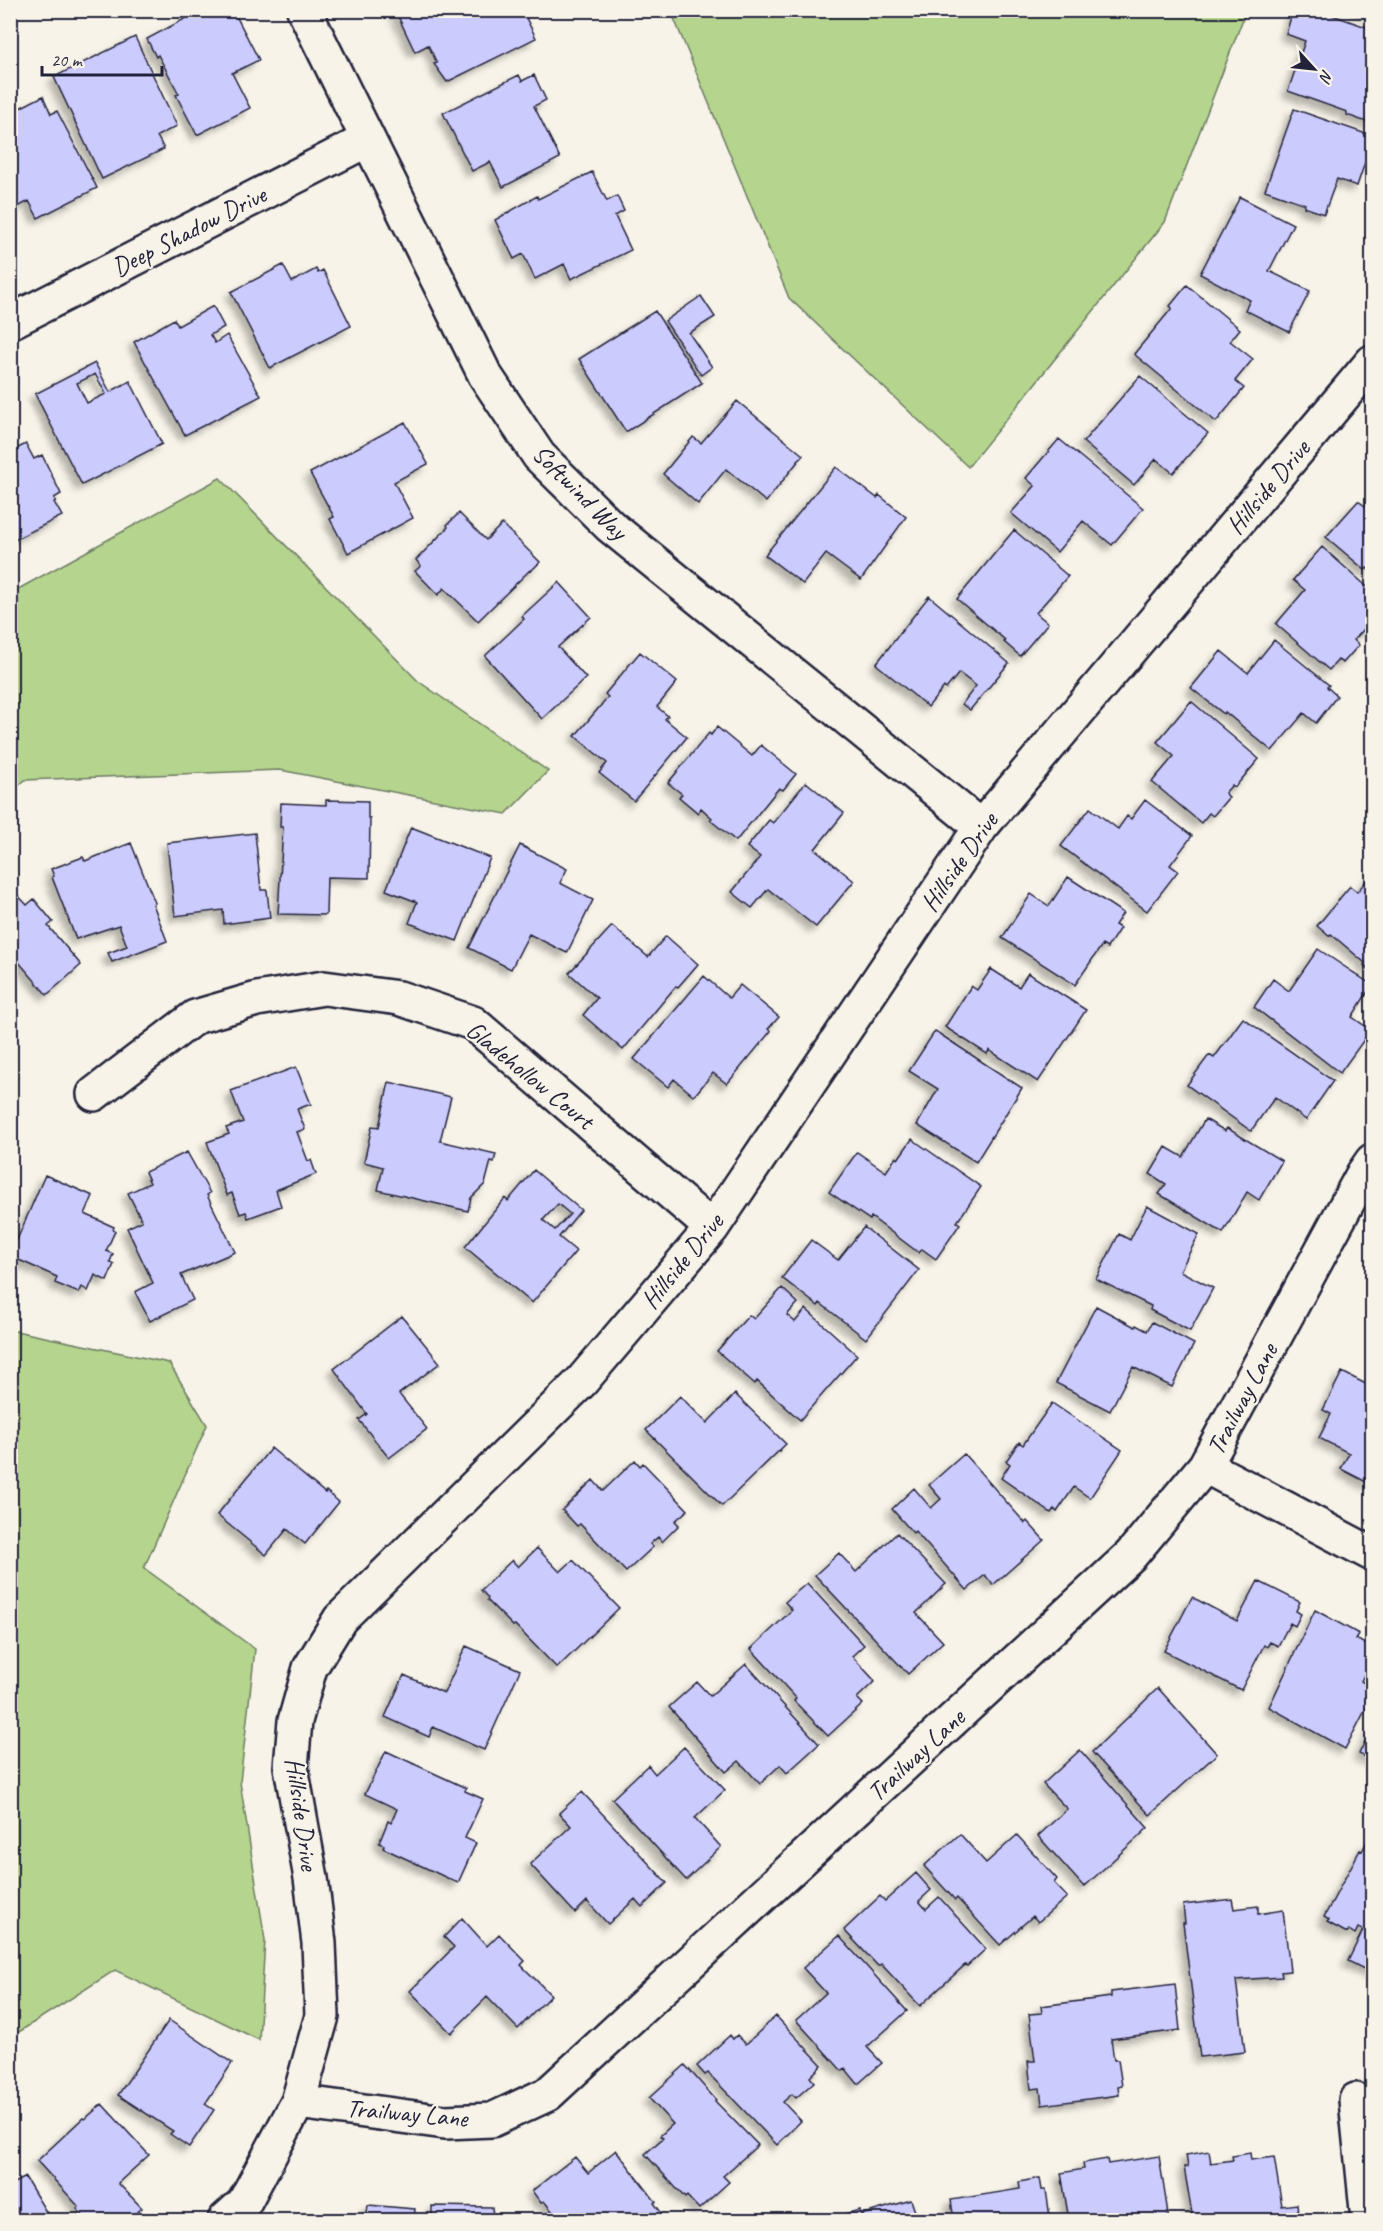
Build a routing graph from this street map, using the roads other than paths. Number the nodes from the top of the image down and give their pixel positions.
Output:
1 (304, 10) edge
2 (368, 140) junction
3 (10, 322) edge
4 (1372, 363) edge
5 (981, 827) junction
6 (94, 1094) dead end
7 (1372, 1161) edge
8 (712, 1228) junction
9 (1205, 1466) junction
10 (1372, 1554) edge
11 (1356, 2100) dead end
12 (298, 2102) junction
13 (225, 2220) edge
14 (1368, 2220) edge

1 - 2 street, Softwind Way
2 - 3 street, Deep Shadow Drive
2 - 5 street, Softwind Way
4 - 5 street, Hillside Drive
5 - 8 street, Hillside Drive
6 - 8 street, Gladehollow Court
7 - 9 street, Trailway Lane
8 - 12 street, Hillside Drive
9 - 10 street
9 - 12 street, Trailway Lane
11 - 14 street
12 - 13 street, Hillside Drive

